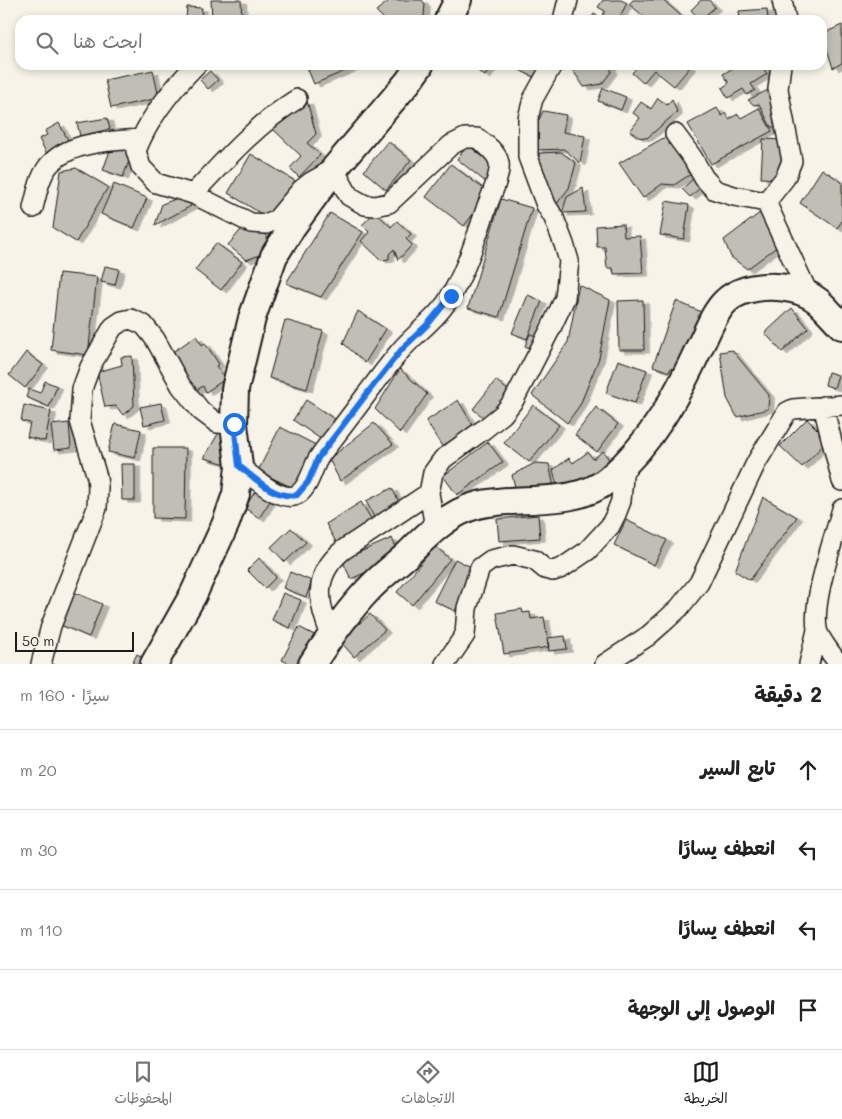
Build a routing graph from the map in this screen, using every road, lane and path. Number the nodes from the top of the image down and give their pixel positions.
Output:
1 (458, 0) edge
2 (568, 0) edge
3 (782, 0) edge
4 (450, 15) edge
5 (564, 15) edge
6 (785, 15) edge
7 (191, 70) edge
8 (416, 70) edge
9 (549, 70) edge
10 (780, 70) edge
11 (297, 99) dead end
12 (675, 134) dead end
13 (140, 139) junction
14 (334, 169) junction
15 (193, 194) junction
16 (766, 202) junction
17 (33, 208) dead end
18 (818, 300) junction
19 (842, 326) edge
20 (842, 405) edge
21 (823, 406) junction
22 (234, 424) junction
23 (624, 464) junction
24 (239, 466) junction
25 (842, 481) edge
26 (429, 493) junction
27 (842, 509) edge
28 (435, 528) junction
29 (817, 630) junction
30 (331, 635) junction
31 (40, 664) edge
32 (154, 664) edge
33 (312, 664) edge
34 (445, 664) edge
35 (605, 664) edge
36 (809, 664) edge
37 (840, 664) edge

1 - 4 main road
2 - 5 street
3 - 6 street
7 - 13 street
8 - 14 main road
9 - 26 street
10 - 16 street
11 - 15 street
12 - 16 street
13 - 15 street
13 - 17 street
14 - 15 street
14 - 22 main road
14 - 24 street
16 - 18 street
18 - 19 main road
18 - 23 main road
20 - 21 street
21 - 25 street
21 - 35 street
22 - 24 main road
22 - 31 street
23 - 28 main road
23 - 34 street
24 - 32 main road
26 - 28 street
26 - 30 street
27 - 29 street
28 - 30 main road
29 - 36 street
29 - 37 street
30 - 33 main road

